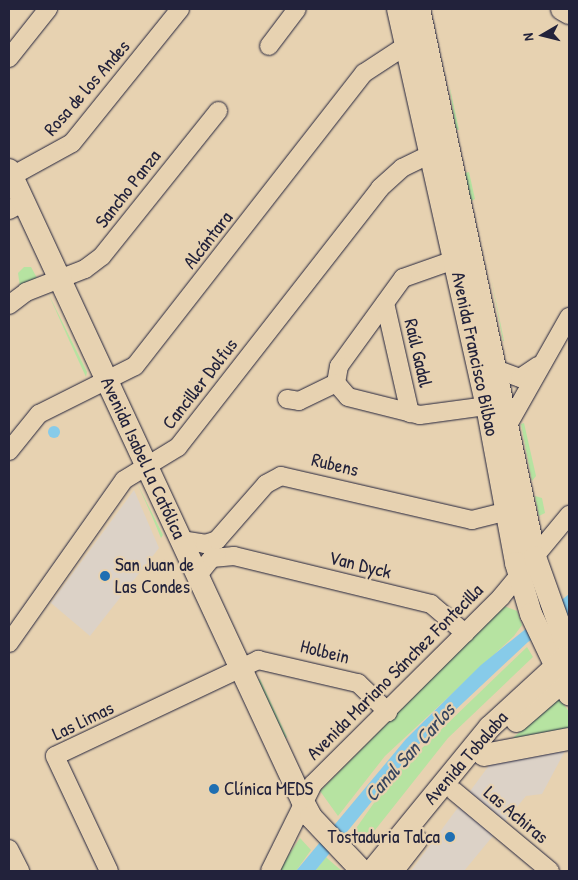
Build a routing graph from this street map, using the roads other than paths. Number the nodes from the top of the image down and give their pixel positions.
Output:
1 (48, 9) edge
2 (180, 9) edge
3 (297, 9) edge
4 (398, 9) edge
5 (419, 9) edge
6 (562, 9) edge
7 (569, 13) edge
8 (416, 39) junction
9 (269, 46) dead end
10 (9, 58) edge
11 (218, 111) dead end
12 (430, 154) junction
13 (10, 173) edge
14 (16, 206) edge
15 (454, 260) junction
16 (60, 279) junction
17 (385, 303) junction
18 (9, 305) edge
19 (569, 317) edge
20 (538, 366) junction
21 (498, 370) junction
22 (107, 381) junction
23 (336, 383) junction
24 (287, 399) dead end
25 (487, 406) junction
26 (410, 413) junction
27 (509, 423) junction
28 (9, 451) edge
29 (146, 466) junction
30 (505, 512) junction
31 (569, 514) edge
32 (224, 534) junction
33 (181, 540) junction
34 (234, 556) junction
35 (535, 557) junction
36 (198, 575) junction
37 (519, 577) junction
38 (539, 606) junction
39 (465, 634) junction
40 (9, 643) edge
41 (243, 668) junction
42 (566, 671) edge
43 (388, 712) junction
44 (569, 739) edge
45 (484, 755) junction
46 (454, 790) junction
47 (302, 800) junction
48 (9, 849) edge
49 (20, 871) edge
50 (109, 871) edge
51 (270, 871) edge
52 (362, 871) edge
53 (372, 871) edge
54 (392, 871) edge
55 (550, 871) edge

1 - 10 street
2 - 13 street, Rosa de los Andes
3 - 9 street
4 - 8 main road, Avenida Francisco Bilbao
5 - 8 main road, Avenida Francisco Bilbao
6 - 7 main road
8 - 12 main road, Avenida Francisco Bilbao
8 - 21 main road, Avenida Francisco Bilbao
8 - 22 street, Alcántara
11 - 16 street, Sancho Panza
12 - 15 main road, Avenida Francisco Bilbao
12 - 29 street, Canciller Dolfus
13 - 14 main road, Avenida Isabel La Católica
14 - 16 main road, Avenida Isabel La Católica
15 - 17 street, Raúl Gadal
15 - 25 main road, Avenida Francisco Bilbao
16 - 18 street, Sancho Panza
16 - 22 main road, Avenida Isabel La Católica
17 - 23 street, Raúl Gadal
17 - 26 street, Raúl Gadal
19 - 20 street
20 - 21 street
20 - 27 street
21 - 27 main road, Avenida Francisco Bilbao
22 - 28 street, Alcántara
22 - 29 main road, Avenida Isabel La Católica
23 - 24 street
23 - 26 street, Raúl Gadal
25 - 26 street, Raúl Gadal
25 - 30 main road, Avenida Francisco Bilbao
27 - 35 main road, Avenida Francisco Bilbao
29 - 33 main road, Avenida Isabel La Católica
29 - 40 street, Canciller Dolfus
30 - 32 street, Rubens
30 - 37 main road, Avenida Francisco Bilbao
31 - 35 street, Avenida Mariano Sánchez Fontecilla
32 - 33 street, Rubens
32 - 34 street
33 - 36 main road, Avenida Isabel La Católica
34 - 36 street, Van Dyck
34 - 39 street, Van Dyck
35 - 37 street, Avenida Mariano Sánchez Fontecilla
35 - 38 main road, Avenida Francisco Bilbao
36 - 41 main road, Avenida Isabel La Católica
37 - 38 main road, Avenida Francisco Bilbao
37 - 39 street, Avenida Mariano Sánchez Fontecilla
38 - 42 main road, Avenida Francisco Bilbao
39 - 43 street, Avenida Mariano Sánchez Fontecilla
41 - 43 street, Holbein
41 - 47 main road, Avenida Isabel La Católica
41 - 50 street, Las Limas
42 - 45 main road, Avenida Tobalaba
42 - 53 main road, Avenida Tobalaba
43 - 47 street, Avenida Mariano Sánchez Fontecilla
44 - 45 main road
45 - 46 main road, Avenida Tobalaba
46 - 54 main road, Avenida Tobalaba
46 - 55 street, Las Achiras
47 - 51 street, Avenida Mariano Sánchez Fontecilla
47 - 52 main road, Avenida Isabel La Católica
48 - 49 street

